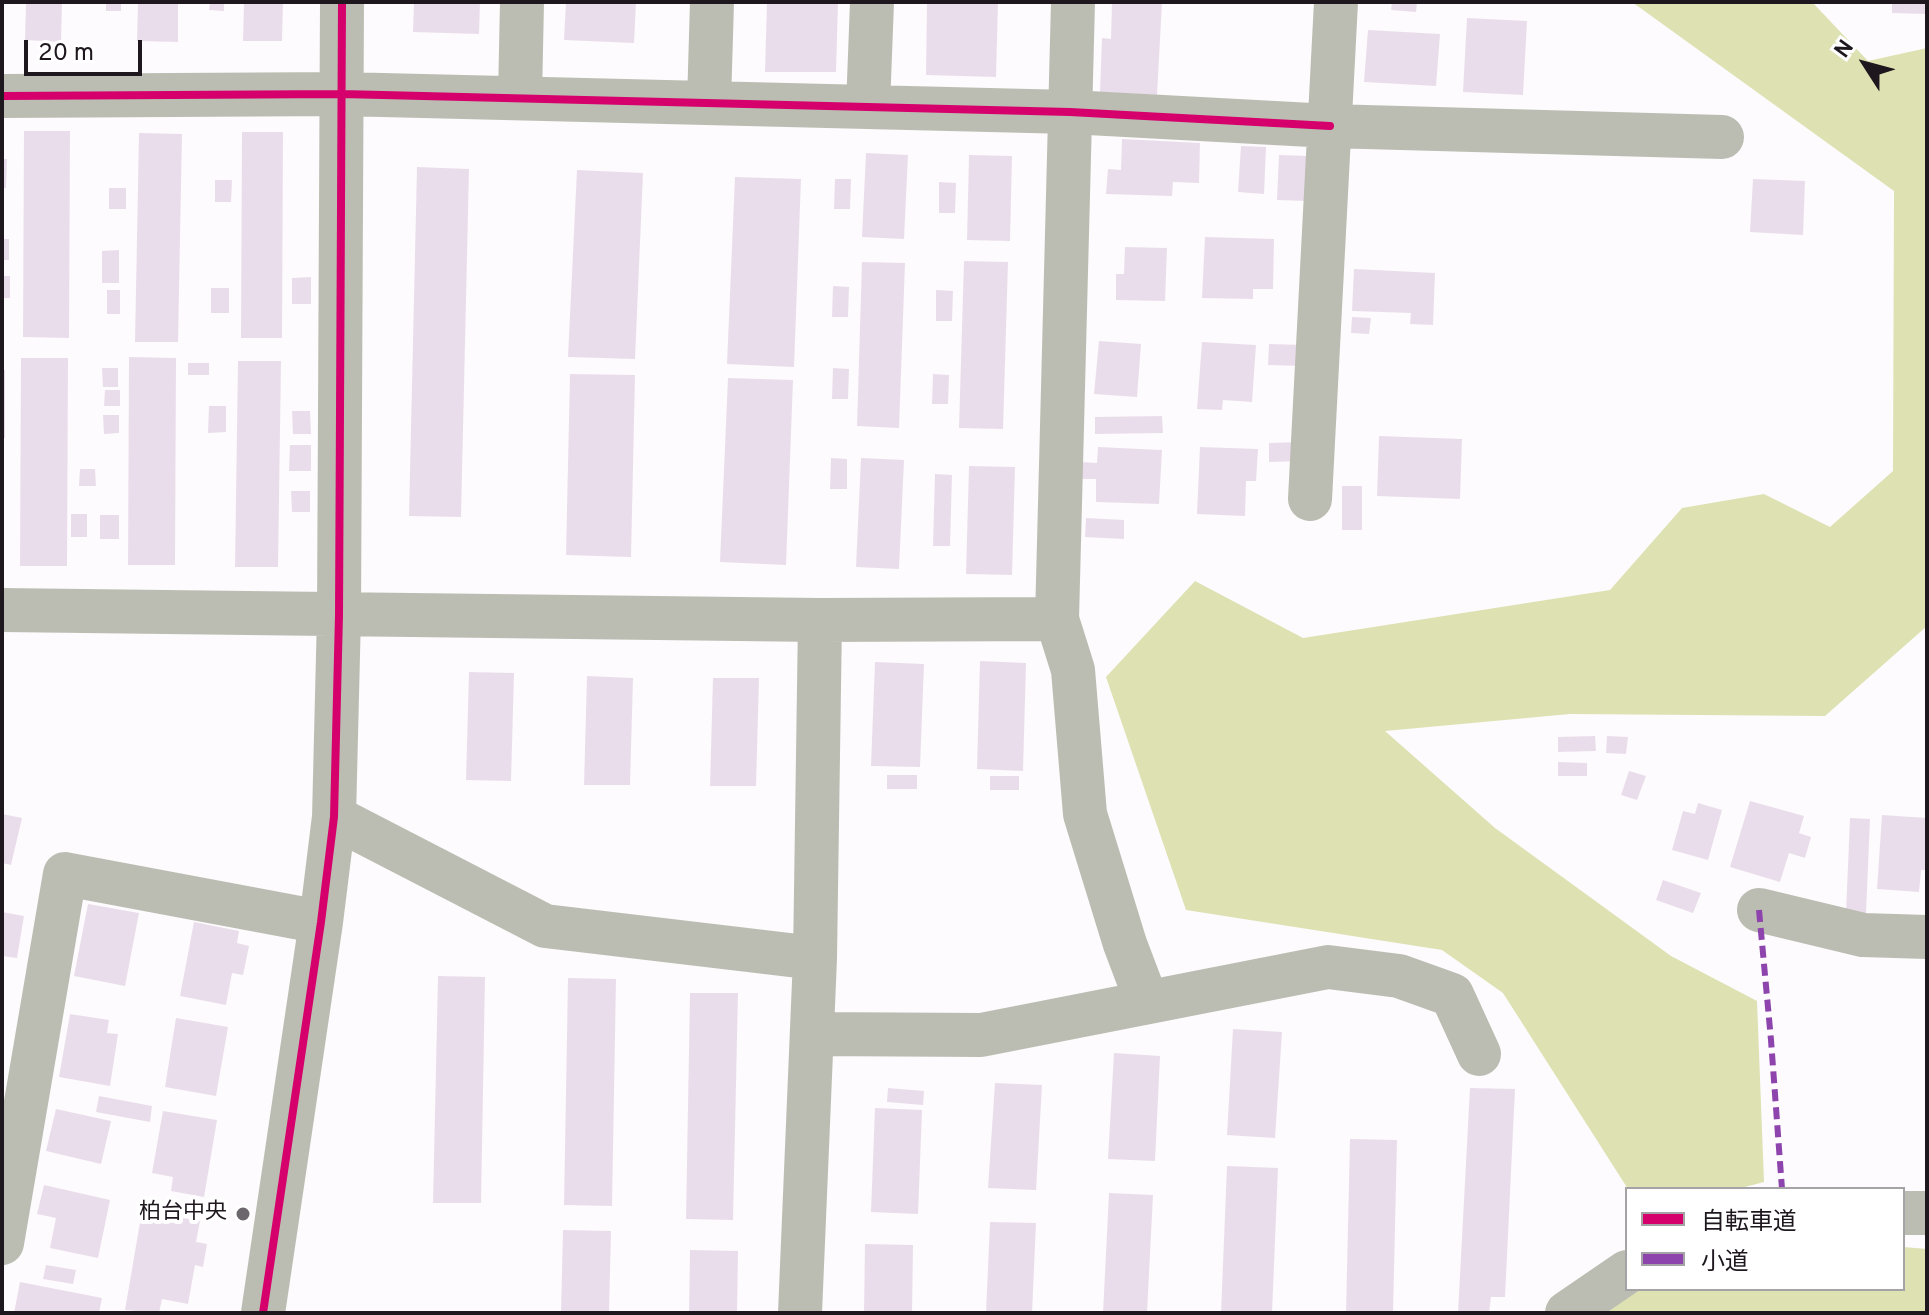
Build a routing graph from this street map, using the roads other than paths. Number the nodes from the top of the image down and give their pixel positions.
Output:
1 (342, 2) edge
2 (522, 2) edge
3 (712, 2) edge
4 (872, 2) edge
5 (1073, 2) edge
6 (1336, 2) edge
7 (342, 94) junction
8 (2, 96) edge
9 (520, 98) junction
10 (709, 103) junction
11 (868, 107) junction
12 (1070, 112) junction
13 (1330, 126) junction
14 (1722, 137) dead end
15 (1310, 499) dead end
16 (2, 610) edge
17 (339, 615) junction
18 (1057, 619) junction
19 (820, 620) junction
20 (334, 817) junction
21 (1759, 910) dead end
22 (321, 922) junction
23 (1927, 937) edge
24 (815, 958) junction
25 (1147, 1002) junction
26 (813, 1034) junction
27 (1479, 1054) dead end
28 (1905, 1213) edge
29 (1927, 1213) edge
30 (2, 1243) edge
31 (1625, 1273) edge
32 (263, 1313) edge
33 (800, 1313) edge
34 (1567, 1313) edge

1 - 7 street
2 - 9 street
3 - 10 street
4 - 11 street
5 - 12 street
6 - 13 street
7 - 8 street
7 - 9 street
7 - 17 street
9 - 10 street
10 - 11 street
11 - 12 street
12 - 13 street
12 - 18 street
13 - 14 street
13 - 15 street
16 - 17 street
17 - 19 street
17 - 20 street
18 - 19 street
18 - 25 street
19 - 24 street
20 - 22 street
20 - 24 street
21 - 23 street
22 - 30 street
22 - 32 street
24 - 26 street
25 - 26 street
25 - 27 street
26 - 33 street
28 - 29 street
31 - 34 street

